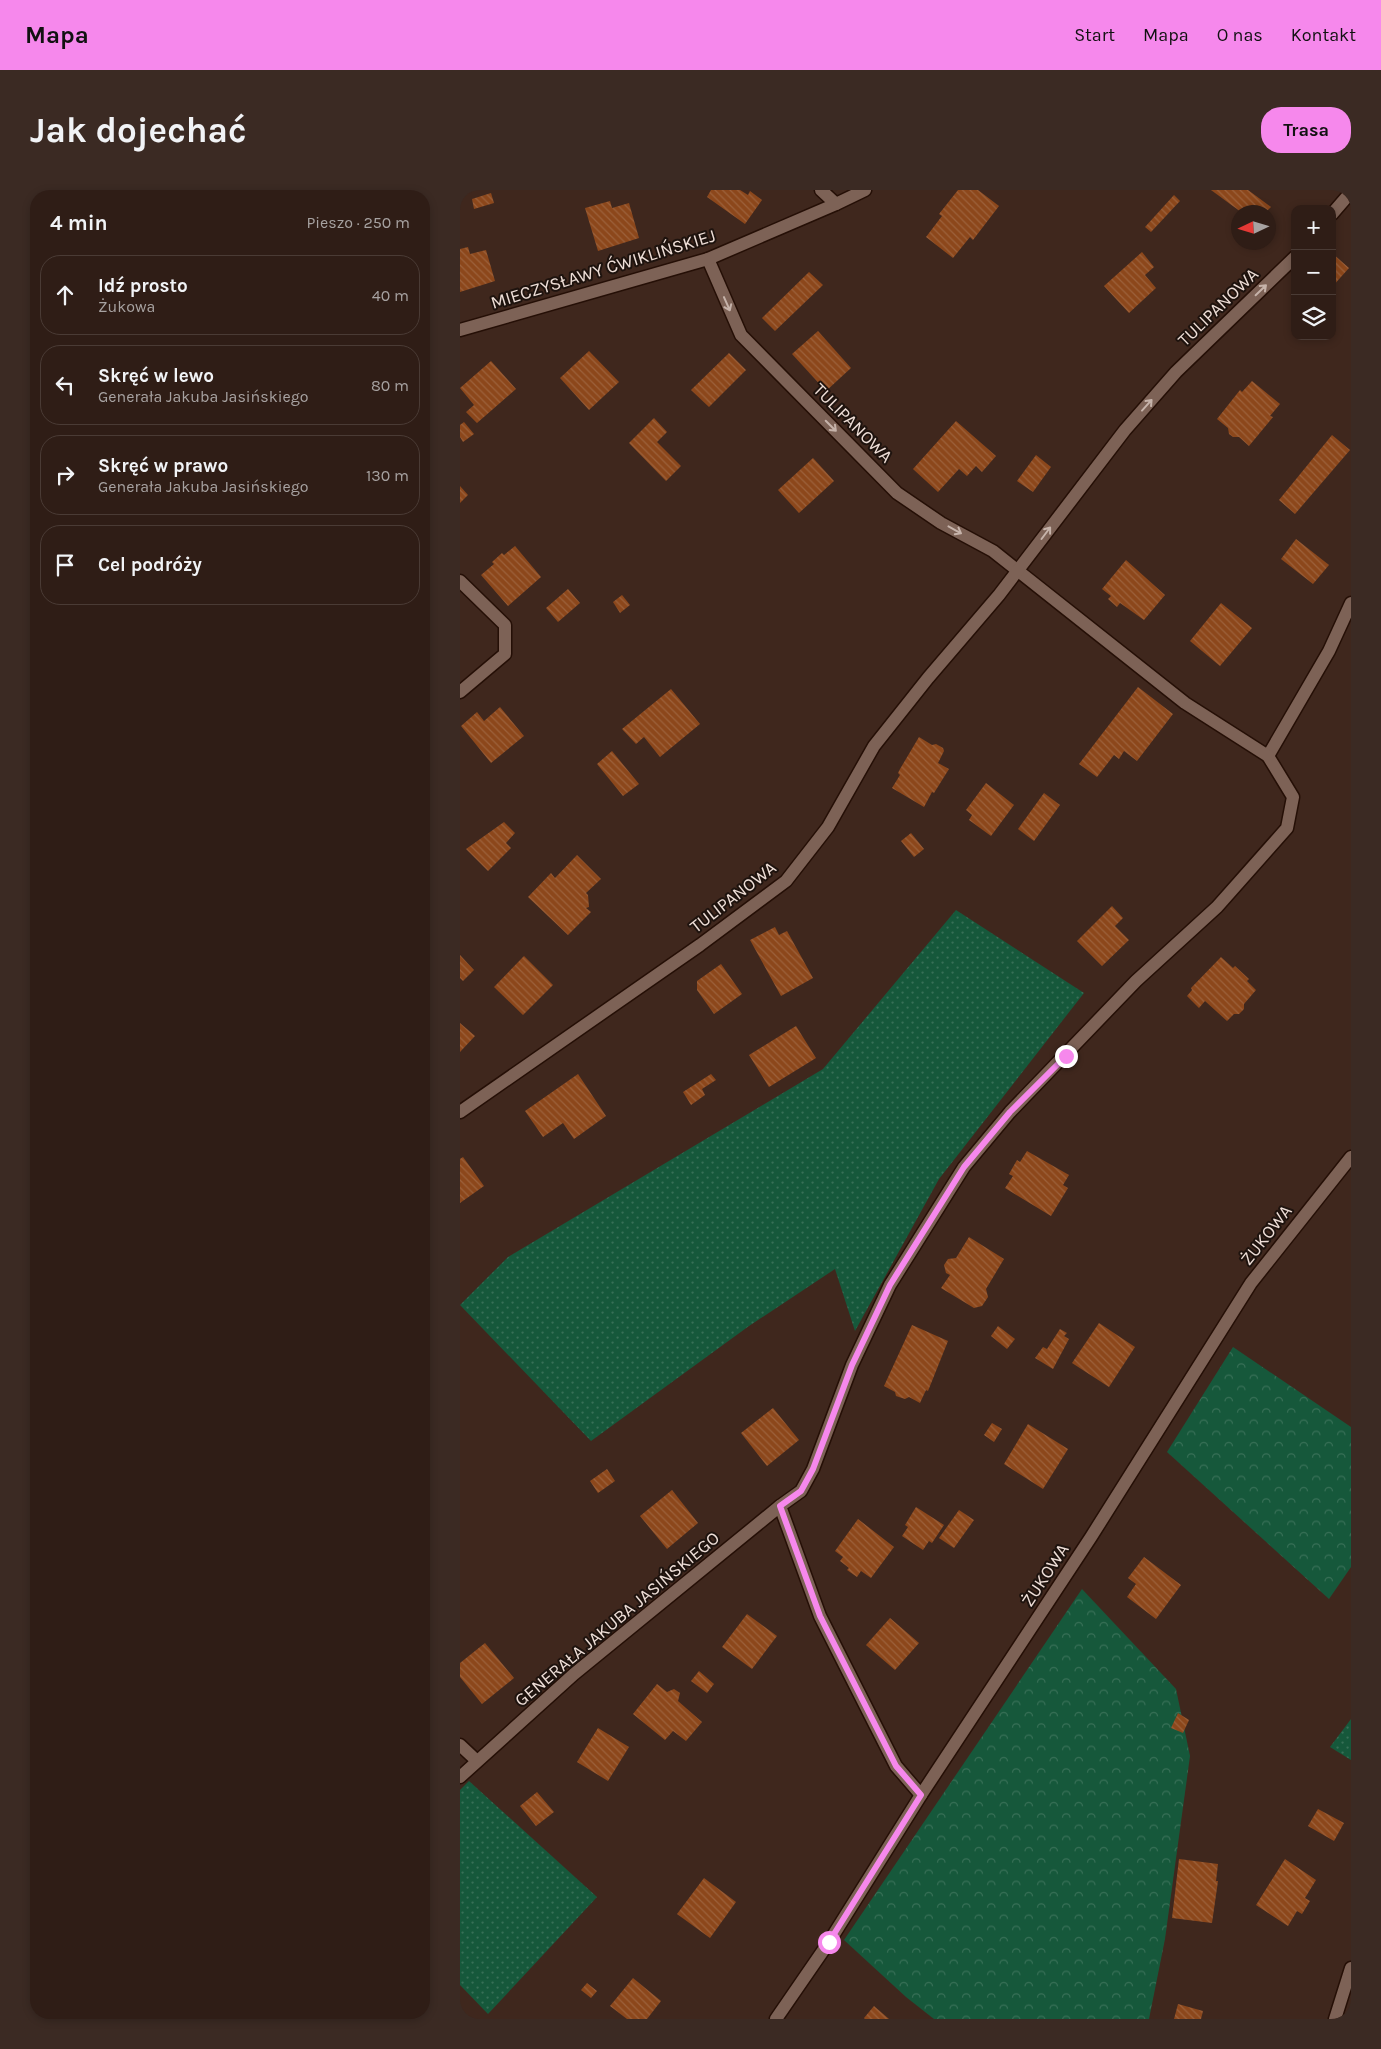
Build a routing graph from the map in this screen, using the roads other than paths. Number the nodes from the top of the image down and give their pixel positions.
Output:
1 (821, 190) edge
2 (865, 190) edge
3 (1351, 192) edge
4 (836, 204) junction
5 (1336, 209) edge
6 (708, 259) junction
7 (1291, 261) edge
8 (460, 330) edge
9 (1016, 572) junction
10 (460, 581) edge
11 (1351, 603) edge
12 (460, 692) edge
13 (1268, 756) junction
14 (460, 1112) edge
15 (1351, 1157) edge
16 (780, 1506) junction
17 (460, 1745) edge
18 (478, 1761) junction
19 (460, 1777) edge
20 (921, 1795) junction
21 (1351, 1968) edge
22 (776, 2019) edge
23 (1335, 2019) edge

1 - 4 street
2 - 4 street, MIECZYSŁAWY ĆWIKLIŃSKIEJ
3 - 5 street
4 - 6 street, MIECZYSŁAWY ĆWIKLIŃSKIEJ
6 - 8 street, MIECZYSŁAWY ĆWIKLIŃSKIEJ
6 -> 9 street, TULIPANOWA
9 -> 7 street, TULIPANOWA
9 - 13 street, GENERAŁA JAKUBA JASIŃSKIEGO
9 - 14 street, TULIPANOWA
10 - 12 street
11 - 13 street
13 - 16 street, GENERAŁA JAKUBA JASIŃSKIEGO
15 - 20 street, ŻUKOWA
16 - 18 street, GENERAŁA JAKUBA JASIŃSKIEGO
16 - 20 street
17 - 18 street
18 - 19 street, GENERAŁA JAKUBA JASIŃSKIEGO
20 - 22 street, ŻUKOWA
21 - 23 street

